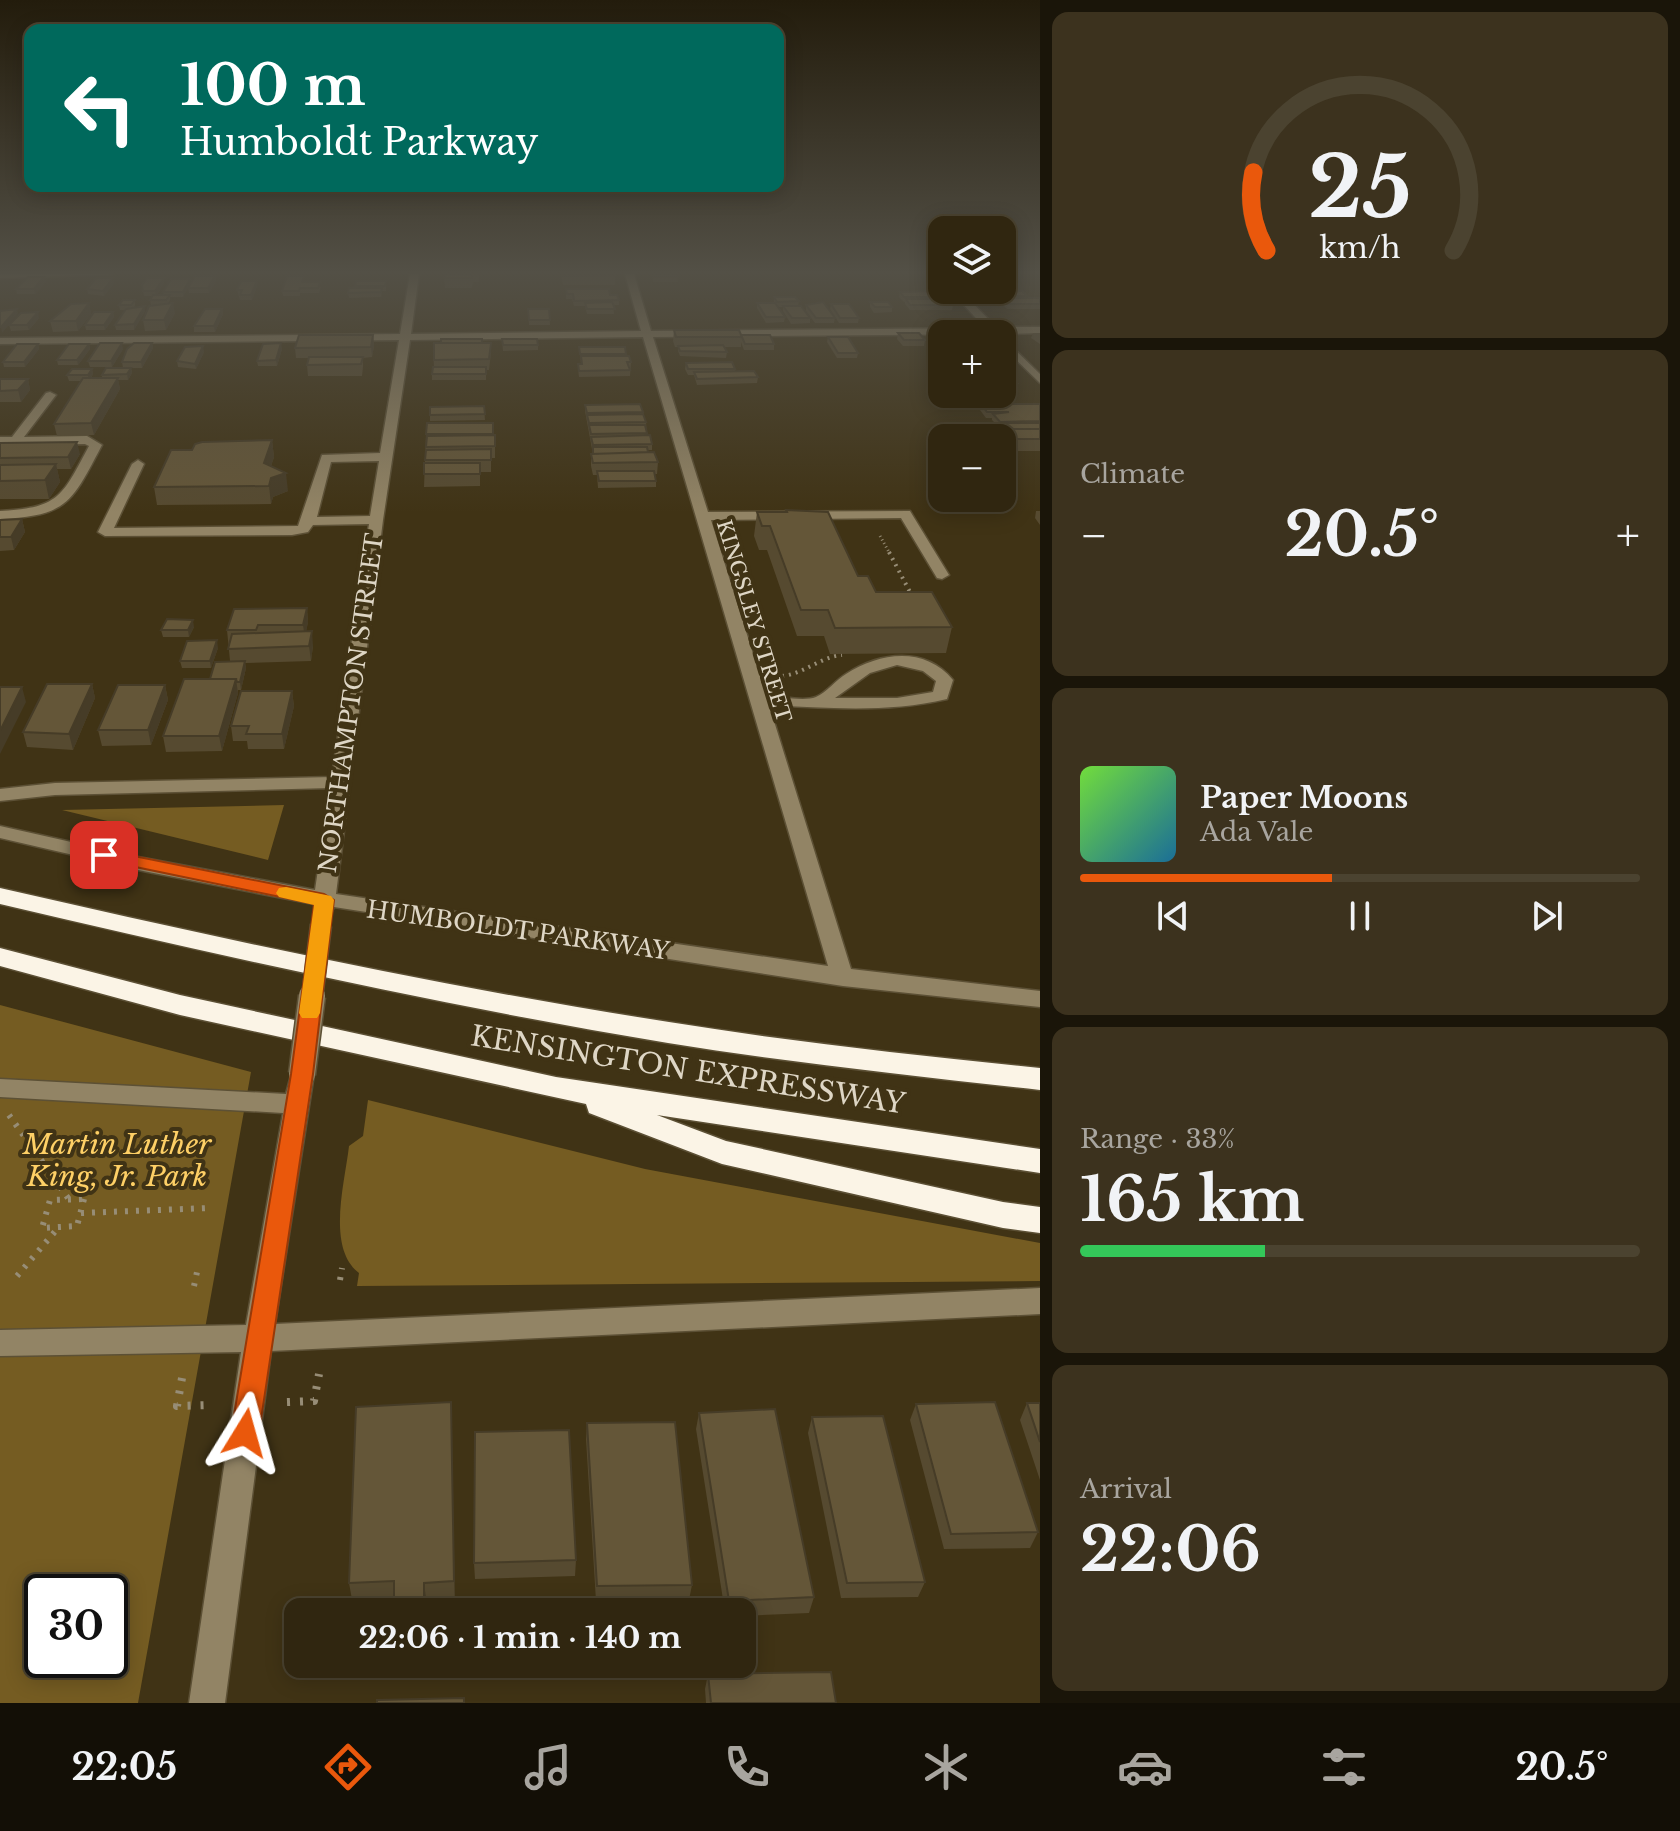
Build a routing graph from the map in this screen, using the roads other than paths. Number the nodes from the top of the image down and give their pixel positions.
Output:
1 (403, 353) edge
2 (652, 353) edge
3 (1016, 355) edge
4 (1040, 380) edge
5 (50, 395) dead end
6 (0, 441) edge
7 (15, 441) junction
8 (387, 457) junction
9 (138, 464) dead end
10 (0, 515) edge
11 (701, 516) junction
12 (376, 520) junction
13 (309, 521) junction
14 (942, 575) dead end
15 (758, 700) junction
16 (821, 701) junction
17 (339, 782) junction
18 (0, 795) edge
19 (0, 832) edge
20 (0, 896) edge
21 (324, 900) junction
22 (0, 957) edge
23 (843, 978) junction
24 (1040, 999) edge
25 (1040, 1079) edge
26 (0, 1088) edge
27 (556, 1088) junction
28 (297, 1104) junction
29 (1040, 1161) edge
30 (1040, 1220) edge
31 (1040, 1301) edge
32 (258, 1338) junction
33 (0, 1343) edge
34 (207, 1703) edge

1 - 8 street, NORTHAMPTON STREET
2 - 11 street, KINGSLEY STREET
3 - 4 street
5 - 7 street
6 - 7 street
7 - 10 street
8 - 12 street, NORTHAMPTON STREET
8 - 13 street
9 - 13 street
11 - 14 street
11 - 15 street, KINGSLEY STREET
12 - 13 street
12 - 17 street, NORTHAMPTON STREET
15 - 16 street
15 - 23 street, KINGSLEY STREET
16 - 16 street
17 - 18 street
17 - 21 street, NORTHAMPTON STREET
19 - 21 street, HUMBOLDT PARKWAY
20 - 25 highway, KENSINGTON EXPRESSWAY
21 - 23 street, HUMBOLDT PARKWAY
21 - 28 street, NORTHAMPTON STREET, bridge
22 - 27 highway, KENSINGTON EXPRESSWAY
23 - 24 street, HUMBOLDT PARKWAY
26 - 28 street
27 - 29 highway, KENSINGTON EXPRESSWAY
27 - 30 highway
28 - 32 street, NORTHAMPTON STREET
31 - 32 street
32 - 33 street
32 - 34 street, NORTHAMPTON STREET

